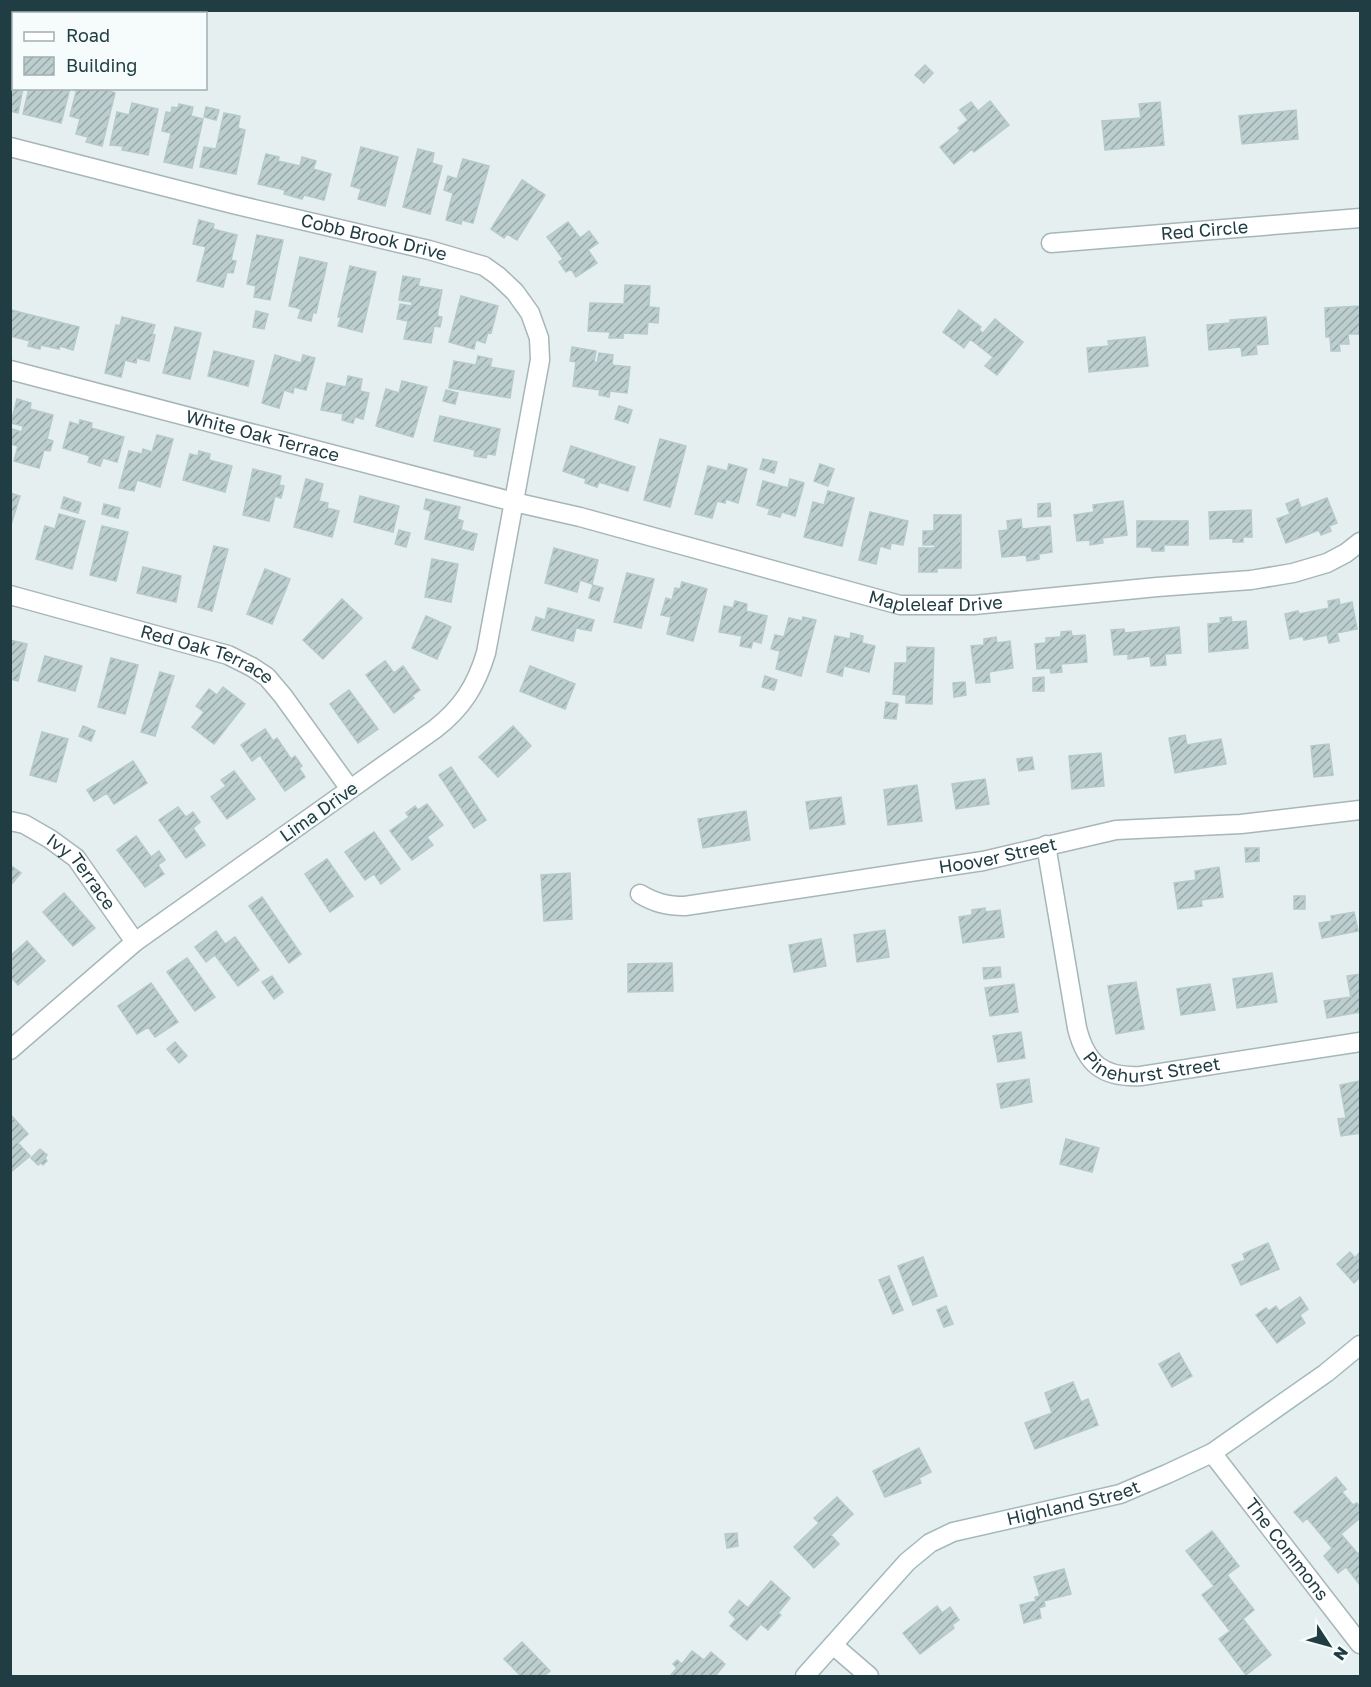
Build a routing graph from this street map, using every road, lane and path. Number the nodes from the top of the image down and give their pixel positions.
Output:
1 (10, 147) edge
2 (1360, 218) edge
3 (1051, 243) dead end
4 (10, 370) edge
5 (514, 502) junction
6 (1360, 542) edge
7 (10, 595) edge
8 (351, 789) junction
9 (1360, 810) edge
10 (10, 821) edge
11 (1046, 845) junction
12 (640, 894) dead end
13 (135, 942) junction
14 (1360, 1042) edge
15 (10, 1050) edge
16 (1360, 1345) edge
17 (1212, 1453) junction
18 (1360, 1644) edge
19 (833, 1645) junction
20 (805, 1677) edge
21 (869, 1677) edge

1 - 5 street, Cobb Brook Drive
2 - 3 street, Red Circle
4 - 5 street, White Oak Terrace
5 - 6 street, Mapleleaf Drive
5 - 8 street, Lima Drive
7 - 8 street, Red Oak Terrace
8 - 13 street, Lima Drive
9 - 11 street, Hoover Street
10 - 13 street, Ivy Terrace
11 - 12 street, Hoover Street
11 - 14 street, Pinehurst Street
13 - 15 street, Lima Drive
16 - 17 street, Highland Street
17 - 18 street, The Commons
17 - 19 street, Highland Street
19 - 20 street, Highland Street
19 - 21 street

